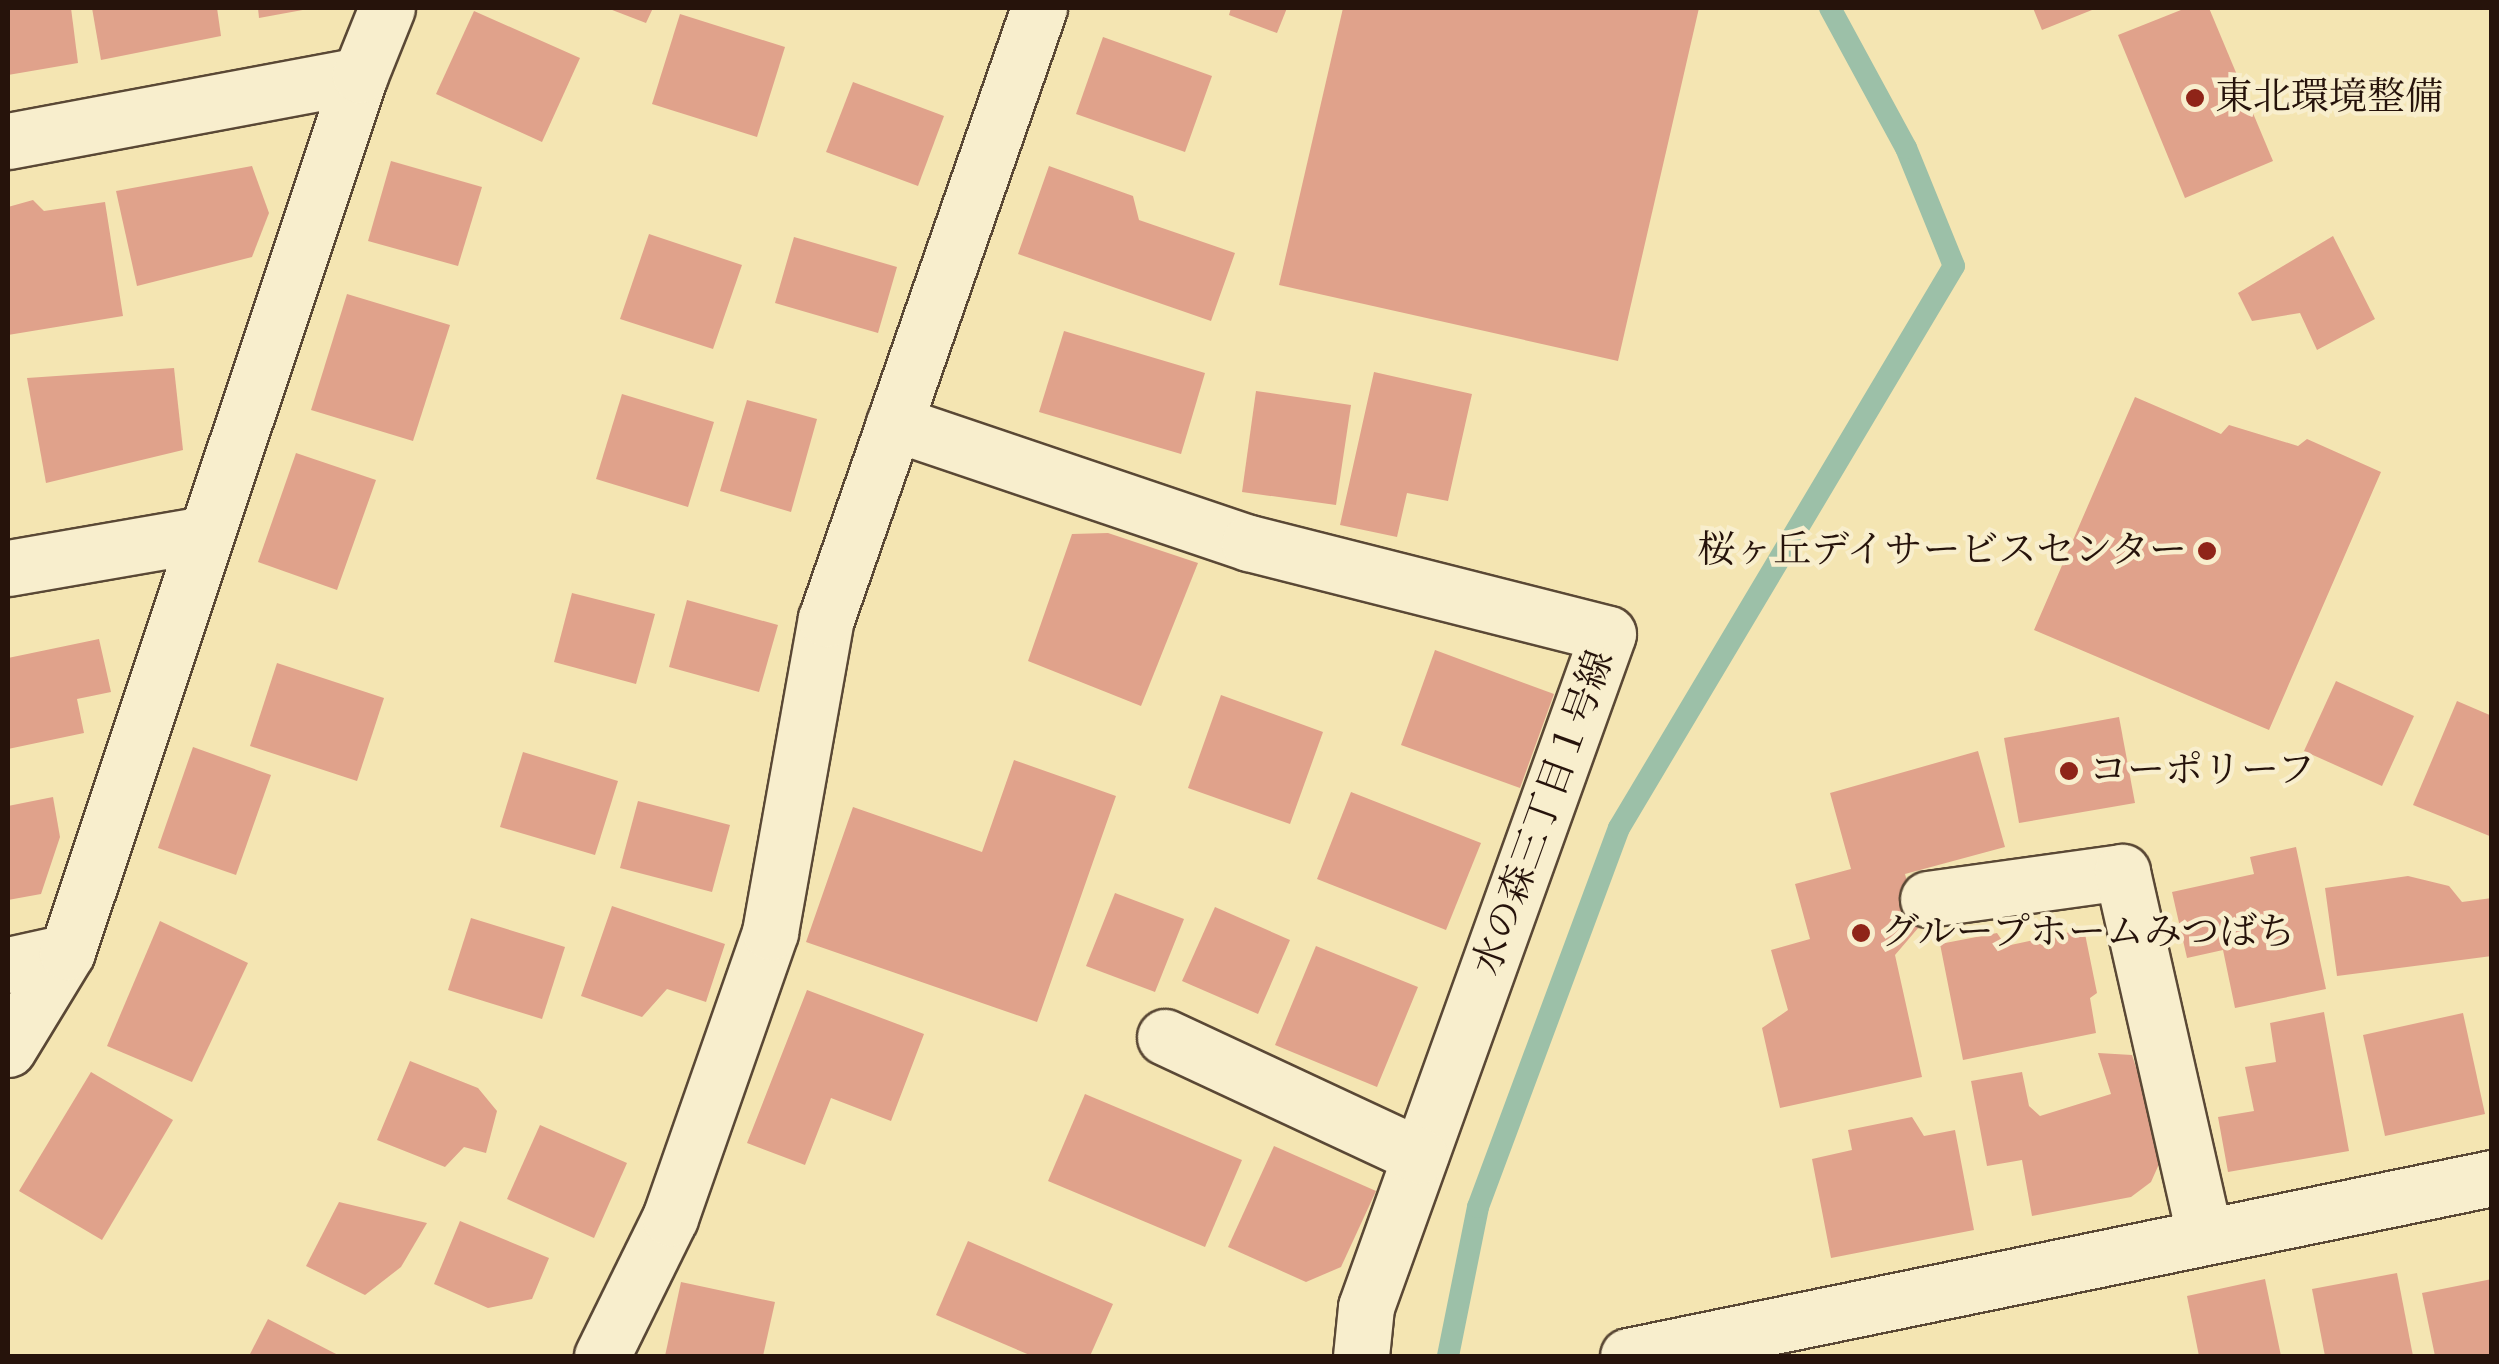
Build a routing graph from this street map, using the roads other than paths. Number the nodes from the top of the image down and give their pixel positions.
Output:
1 (387, 8) edge
2 (1039, 8) edge
3 (360, 76) junction
4 (8, 141) edge
5 (894, 423) junction
6 (204, 534) junction
7 (8, 568) edge
8 (1928, 899) dead end
9 (67, 952) junction
10 (8, 965) edge
11 (1165, 1037) dead end
12 (8, 1050) edge
13 (1420, 1156) junction
14 (2492, 1178) edge
15 (2205, 1237) junction
16 (602, 1356) edge
17 (1362, 1356) edge
18 (1628, 1356) edge

1 - 3 street
2 - 5 street
3 - 4 street
3 - 6 street
5 - 13 street, 水の森三丁目１号線
5 - 16 street
6 - 7 street
6 - 9 street
8 - 15 street
9 - 10 street
9 - 12 street
11 - 13 street
13 - 17 street, 水の森三丁目１号線
14 - 15 street
15 - 18 street

